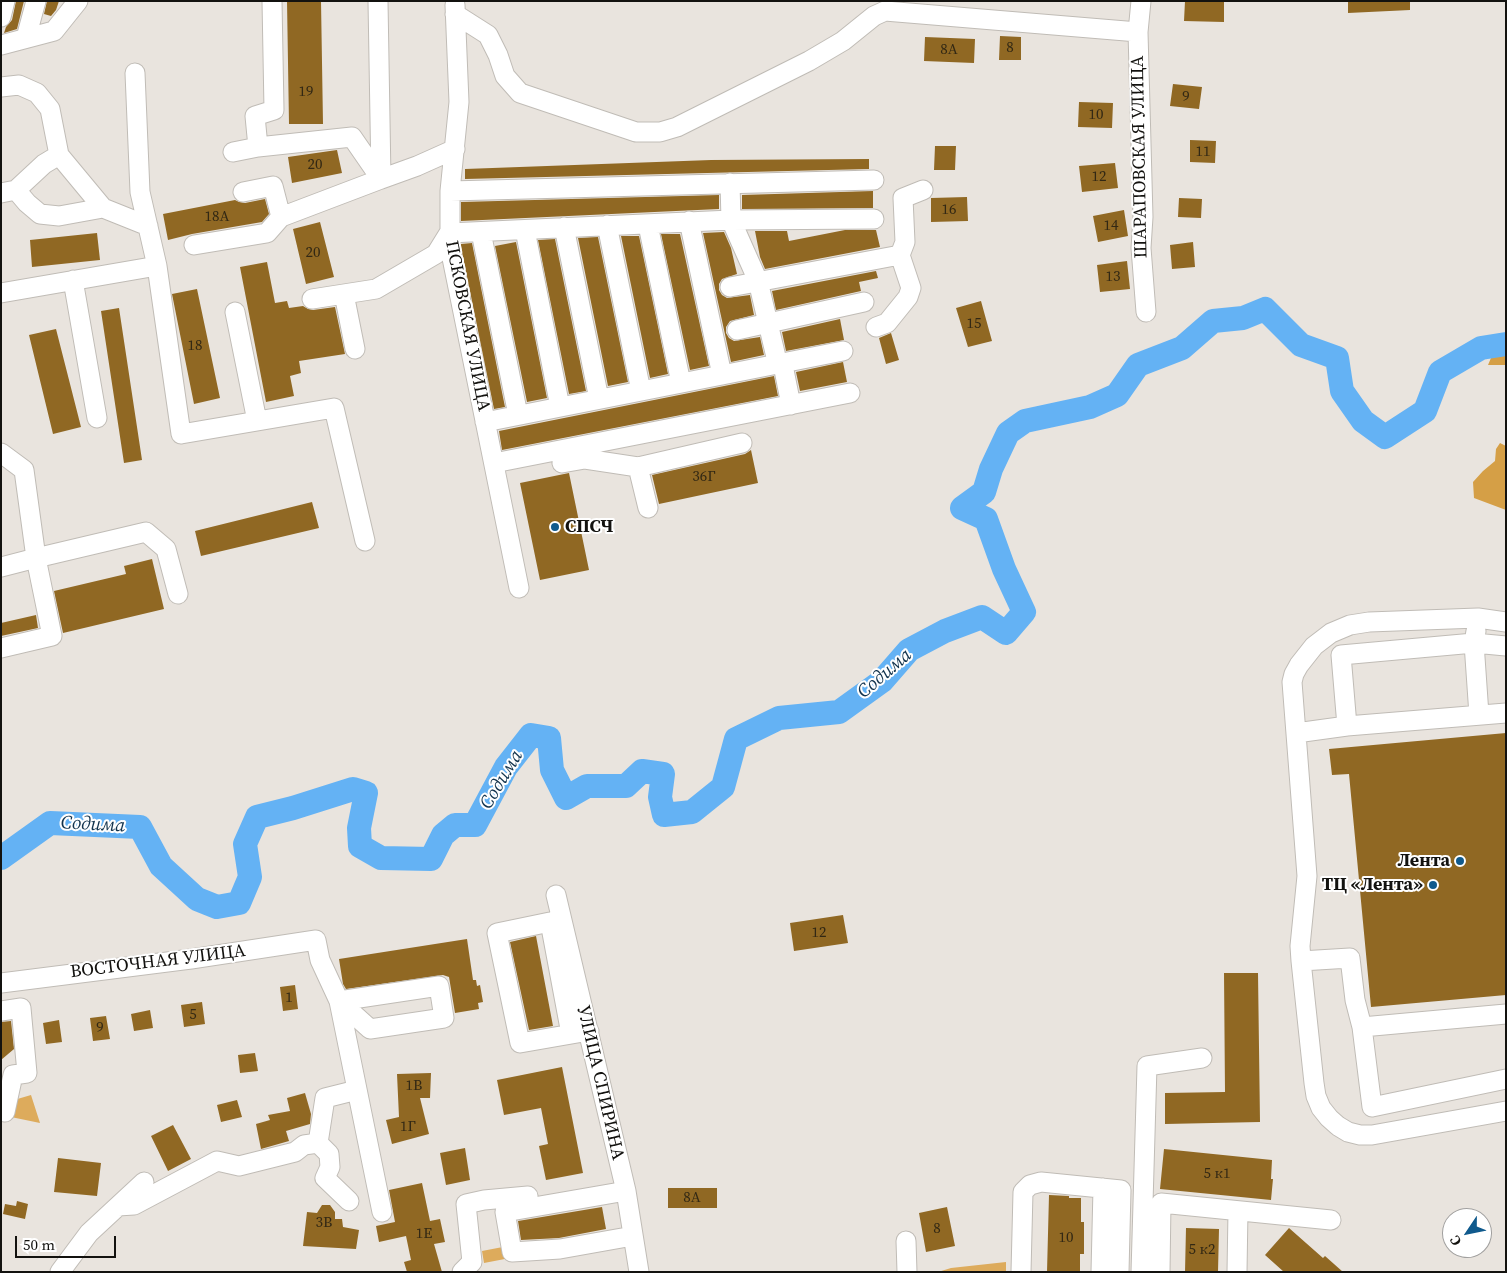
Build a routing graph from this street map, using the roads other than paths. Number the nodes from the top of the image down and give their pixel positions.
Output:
1 (6, 1) edge
2 (36, 1) edge
3 (78, 1) edge
4 (272, 1) edge
5 (378, 1) edge
6 (1141, 1) edge
7 (885, 6) edge
8 (455, 7) edge
9 (1, 17) edge
10 (1138, 32) junction
11 (26, 38) junction
12 (1, 45) edge
13 (135, 73) dead end
14 (1, 87) edge
15 (258, 147) junction
16 (455, 149) junction
17 (233, 152) dead end
18 (59, 155) junction
19 (382, 179) junction
20 (874, 180) dead end
21 (730, 183) junction
22 (922, 190) dead end
23 (450, 191) junction
24 (9, 192) edge
25 (243, 192) dead end
26 (103, 208) junction
27 (281, 217) junction
28 (874, 219) dead end
29 (731, 220) junction
30 (690, 221) junction
31 (608, 225) junction
32 (648, 225) junction
33 (148, 226) junction
34 (564, 227) junction
35 (524, 230) junction
36 (481, 232) junction
37 (449, 233) junction
38 (194, 245) dead end
39 (900, 255) junction
40 (157, 266) junction
41 (73, 280) junction
42 (758, 281) junction
43 (730, 287) dead end
44 (1, 292) edge
45 (344, 294) junction
46 (312, 299) dead end
47 (864, 302) dead end
48 (235, 312) dead end
49 (1146, 312) dead end
50 (768, 323) junction
51 (876, 327) dead end
52 (737, 330) dead end
53 (355, 349) dead end
54 (844, 350) dead end
55 (780, 363) junction
56 (722, 375) junction
57 (681, 383) junction
58 (641, 391) junction
59 (850, 393) dead end
60 (599, 399) junction
61 (791, 404) junction
62 (560, 407) junction
63 (518, 416) junction
64 (97, 418) dead end
65 (257, 421) junction
66 (485, 422) junction
67 (742, 443) dead end
68 (1, 453) edge
69 (638, 466) junction
70 (495, 470) junction
71 (648, 508) dead end
72 (365, 541) dead end
73 (36, 558) junction
74 (1, 566) edge
75 (519, 588) dead end
76 (178, 594) dead end
77 (1478, 618) junction
78 (1506, 622) edge
79 (1474, 643) junction
80 (1506, 646) edge
81 (1, 648) edge
82 (1506, 712) edge
83 (1479, 714) junction
84 (1347, 726) junction
85 (1296, 733) junction
86 (556, 895) dead end
87 (555, 921) junction
88 (1301, 961) junction
89 (7, 982) edge
90 (339, 1001) junction
91 (9, 1010) edge
92 (1506, 1014) edge
93 (1362, 1027) junction
94 (580, 1033) junction
95 (1202, 1058) dead end
96 (1506, 1079) edge
97 (357, 1090) junction
98 (1, 1111) edge
99 (1506, 1111) edge
100 (318, 1143) junction
101 (144, 1182) dead end
102 (624, 1186) junction
103 (1103, 1188) junction
104 (349, 1201) dead end
105 (118, 1206) junction
106 (1238, 1211) junction
107 (382, 1212) dead end
108 (1331, 1220) dead end
109 (634, 1236) junction
110 (906, 1241) dead end
111 (60, 1272) edge
112 (462, 1272) edge
113 (639, 1272) edge
114 (907, 1272) edge
115 (1021, 1272) edge
116 (1101, 1272) edge
117 (1119, 1272) edge
118 (1141, 1272) edge
119 (1160, 1272) edge
120 (1237, 1272) edge

1 - 9 street
2 - 11 street
3 - 11 street
4 - 15 street
5 - 19 street
6 - 10 street, ШАРАПОВСКАЯ УЛИЦА
7 - 8 street
7 - 10 street
8 - 16 street, ПСКОВСКАЯ УЛИЦА
10 - 49 street, ШАРАПОВСКАЯ УЛИЦА
11 - 12 street
13 - 33 street
14 - 18 street
15 - 17 street
15 - 19 street
16 - 19 street
16 - 23 street, ПСКОВСКАЯ УЛИЦА
18 - 24 street
18 - 26 street
19 - 27 street
20 - 21 street
21 - 23 street
21 - 29 street
22 - 39 street
23 - 37 street, ПСКОВСКАЯ УЛИЦА
24 - 26 street
25 - 27 street
26 - 33 street
27 - 38 street
28 - 29 street
29 - 30 street
29 - 42 street
30 - 32 street
30 - 56 street
31 - 32 street
31 - 34 street
31 - 58 street
32 - 57 street
33 - 40 street
34 - 35 street
34 - 60 street
35 - 36 street
35 - 62 street
36 - 37 street
36 - 63 street
37 - 45 street
37 - 66 street, ПСКОВСКАЯ УЛИЦА
39 - 42 street
39 - 51 street
40 - 41 street
40 - 65 street
41 - 44 street
41 - 64 street
42 - 43 street
42 - 50 street
45 - 46 street
45 - 53 street
47 - 50 street
48 - 65 street
50 - 52 street
50 - 55 street
54 - 55 street
55 - 56 street
55 - 61 street
56 - 57 street
57 - 58 street
58 - 60 street
59 - 61 street
60 - 62 street
61 - 70 street
62 - 63 street
63 - 66 street
65 - 72 street
66 - 70 street, ПСКОВСКАЯ УЛИЦА
67 - 69 street
68 - 73 street
69 - 70 street
69 - 71 street
70 - 75 street, ПСКОВСКАЯ УЛИЦА
73 - 74 street
73 - 76 street
73 - 81 street
77 - 78 street
77 - 79 street
77 - 85 street
79 - 80 street
79 - 83 street
79 - 84 street
82 - 83 street
83 - 84 street
84 - 85 street
85 - 88 street
86 - 87 street, УЛИЦА СПИРИНА
87 - 94 street, УЛИЦА СПИРИНА
87 - 94 street
88 - 93 street
88 - 99 street
89 - 90 street, ВОСТОЧНАЯ УЛИЦА
89 - 91 street
90 - 90 street
90 - 97 street
91 - 98 street
92 - 93 street
93 - 96 street
94 - 102 street, УЛИЦА СПИРИНА
95 - 118 street
97 - 100 street
97 - 107 street
100 - 104 street
100 - 105 street
101 - 105 street
102 - 109 street, УЛИЦА СПИРИНА
102 - 109 street
102 - 112 street
103 - 115 street
103 - 116 street
103 - 117 street
105 - 111 street
106 - 108 street
106 - 119 street
106 - 120 street
109 - 113 street, УЛИЦА СПИРИНА
110 - 114 street

